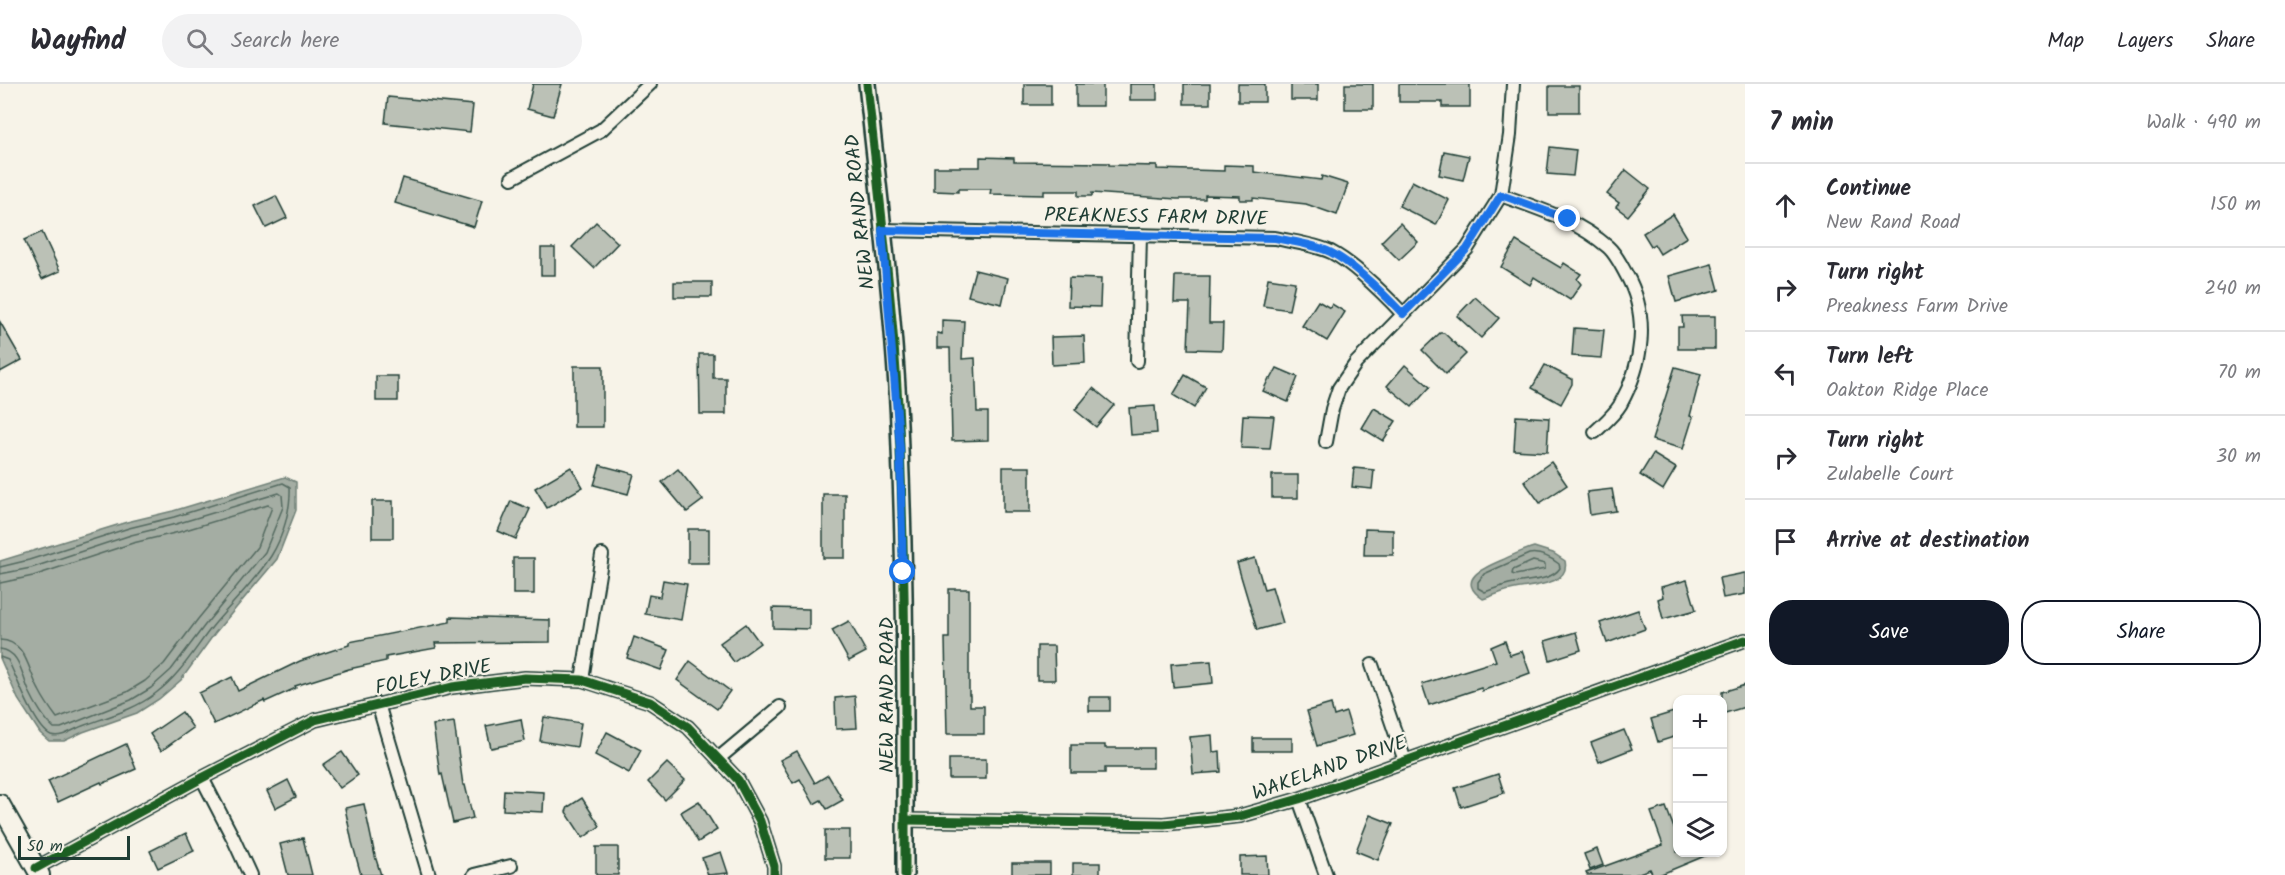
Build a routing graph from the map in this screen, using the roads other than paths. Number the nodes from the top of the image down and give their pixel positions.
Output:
1 (650, 84) edge
2 (867, 84) edge
3 (1513, 84) edge
4 (512, 178) dead end
5 (1501, 195) junction
6 (882, 230) junction
7 (1140, 235) junction
8 (1403, 314) junction
9 (1137, 361) dead end
10 (1595, 432) dead end
11 (1326, 442) dead end
12 (602, 555) dead end
13 (1745, 640) edge
14 (1372, 665) dead end
15 (582, 680) junction
16 (378, 704) junction
17 (780, 707) dead end
18 (719, 758) junction
19 (1405, 761) junction
20 (202, 778) junction
21 (1299, 799) junction
22 (0, 804) edge
23 (905, 820) junction
24 (511, 866) dead end
25 (38, 871) edge
26 (250, 875) edge
27 (429, 875) edge
28 (474, 875) edge
29 (774, 875) edge
30 (904, 875) edge
31 (1326, 875) edge

1 - 4 street
2 - 6 street, NEW RAND ROAD
3 - 5 street
5 - 8 street
5 - 10 street
6 - 7 street, PREAKNESS FARM DRIVE
6 - 23 street, NEW RAND ROAD
7 - 8 street, PREAKNESS FARM DRIVE
7 - 9 street
8 - 11 street
12 - 15 street
13 - 19 street, WAKELAND DRIVE
14 - 19 street
15 - 16 street, FOLEY DRIVE
15 - 18 street, FOLEY DRIVE
16 - 20 street, FOLEY DRIVE
16 - 27 street
17 - 18 street
18 - 29 street, FOLEY DRIVE
19 - 21 street, WAKELAND DRIVE
20 - 25 street, FOLEY DRIVE
20 - 26 street
21 - 23 street, WAKELAND DRIVE
21 - 31 street
22 - 25 main road
23 - 30 street, NEW RAND ROAD
24 - 28 street

